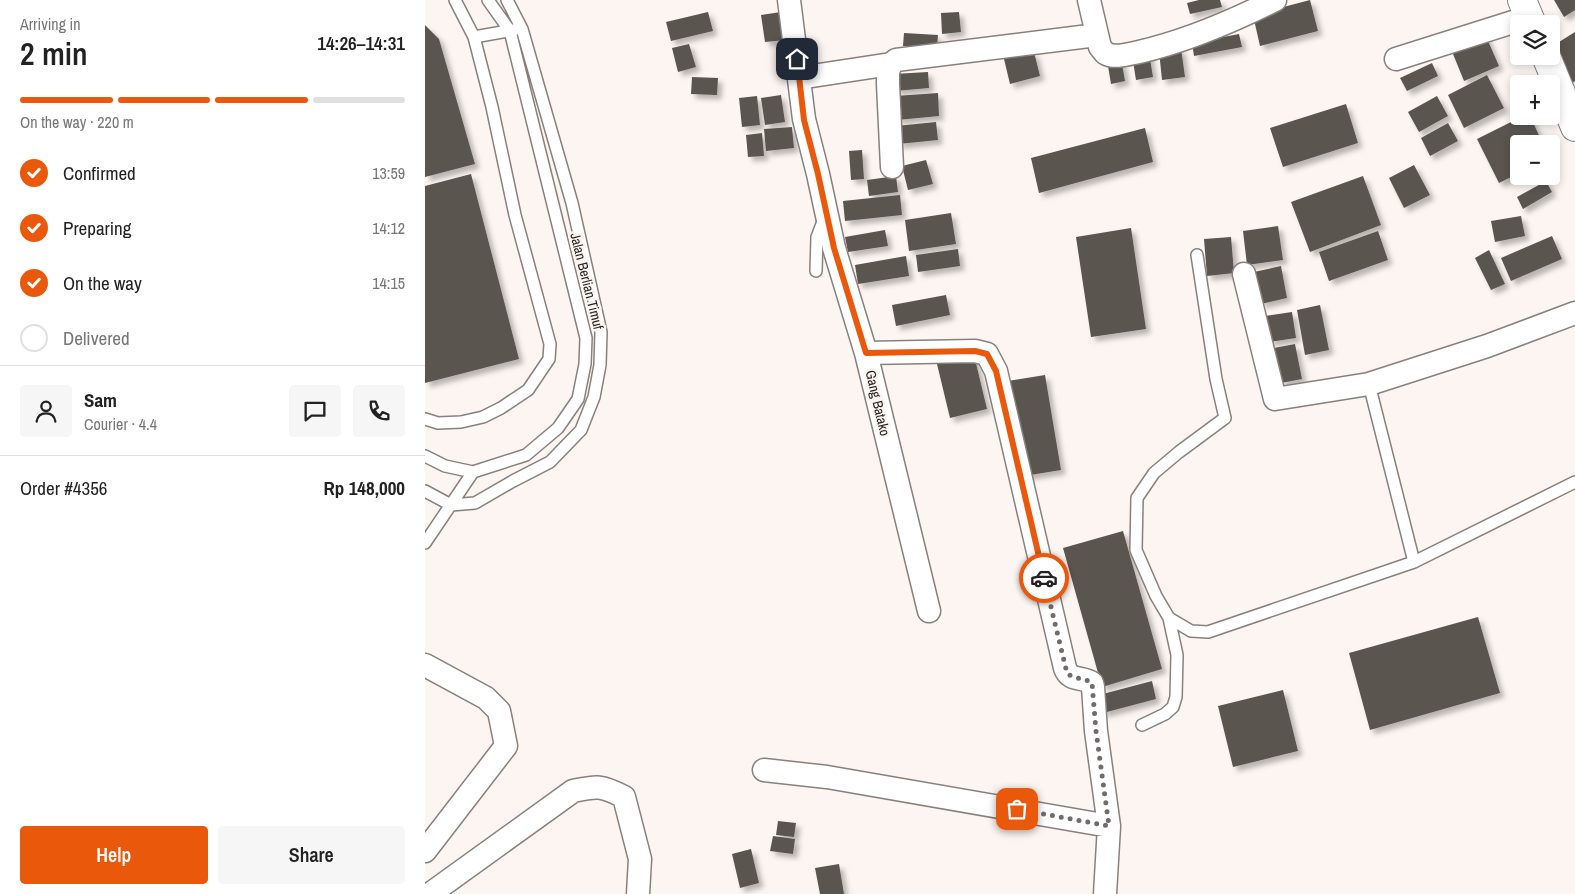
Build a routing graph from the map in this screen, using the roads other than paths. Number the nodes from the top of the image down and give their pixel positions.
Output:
1 (455, 0) edge
2 (488, 0) edge
3 (507, 0) edge
4 (789, 0) edge
5 (1089, 0) edge
6 (1275, 0) edge
7 (1528, 14) edge
8 (516, 30) junction
9 (1097, 35) junction
10 (474, 37) junction
11 (1396, 59) dead end
12 (891, 64) junction
13 (1549, 65) edge
14 (799, 78) junction
15 (1573, 116) edge
16 (892, 167) dead end
17 (827, 213) junction
18 (1197, 255) dead end
19 (816, 271) dead end
20 (1244, 274) dead end
21 (1575, 313) edge
22 (866, 353) junction
23 (1369, 384) junction
24 (425, 419) edge
25 (425, 456) edge
26 (473, 472) junction
27 (1575, 482) edge
28 (425, 491) edge
29 (451, 505) junction
30 (425, 542) edge
31 (1414, 562) junction
32 (929, 611) dead end
33 (1169, 618) junction
34 (425, 665) edge
35 (1142, 725) dead end
36 (764, 770) dead end
37 (1109, 826) junction
38 (425, 851) edge
39 (636, 892) edge
40 (430, 894) edge
41 (1105, 894) edge

1 - 10 lane
2 - 8 lane, Jalan Berlian Timuf
3 - 8 lane
4 - 14 street, Gang Batako
5 - 9 street
6 - 9 street
7 - 11 street
8 - 10 lane
8 - 26 lane, Jalan Berlian Timuf
8 - 29 lane
9 - 12 street
10 - 24 lane
12 - 14 street
12 - 16 street
13 - 15 street
14 - 17 street, Gang Batako
17 - 19 lane
17 - 22 street, Gang Batako
18 - 33 lane
20 - 23 street
21 - 23 street
22 - 32 street, Gang Batako
22 - 37 street
23 - 31 lane
25 - 26 lane, Jalan Berlian Timuf
26 - 29 lane
27 - 31 lane
28 - 29 lane
29 - 30 lane
31 - 33 lane
33 - 35 lane
34 - 38 street
36 - 37 street
37 - 41 street
39 - 40 street

